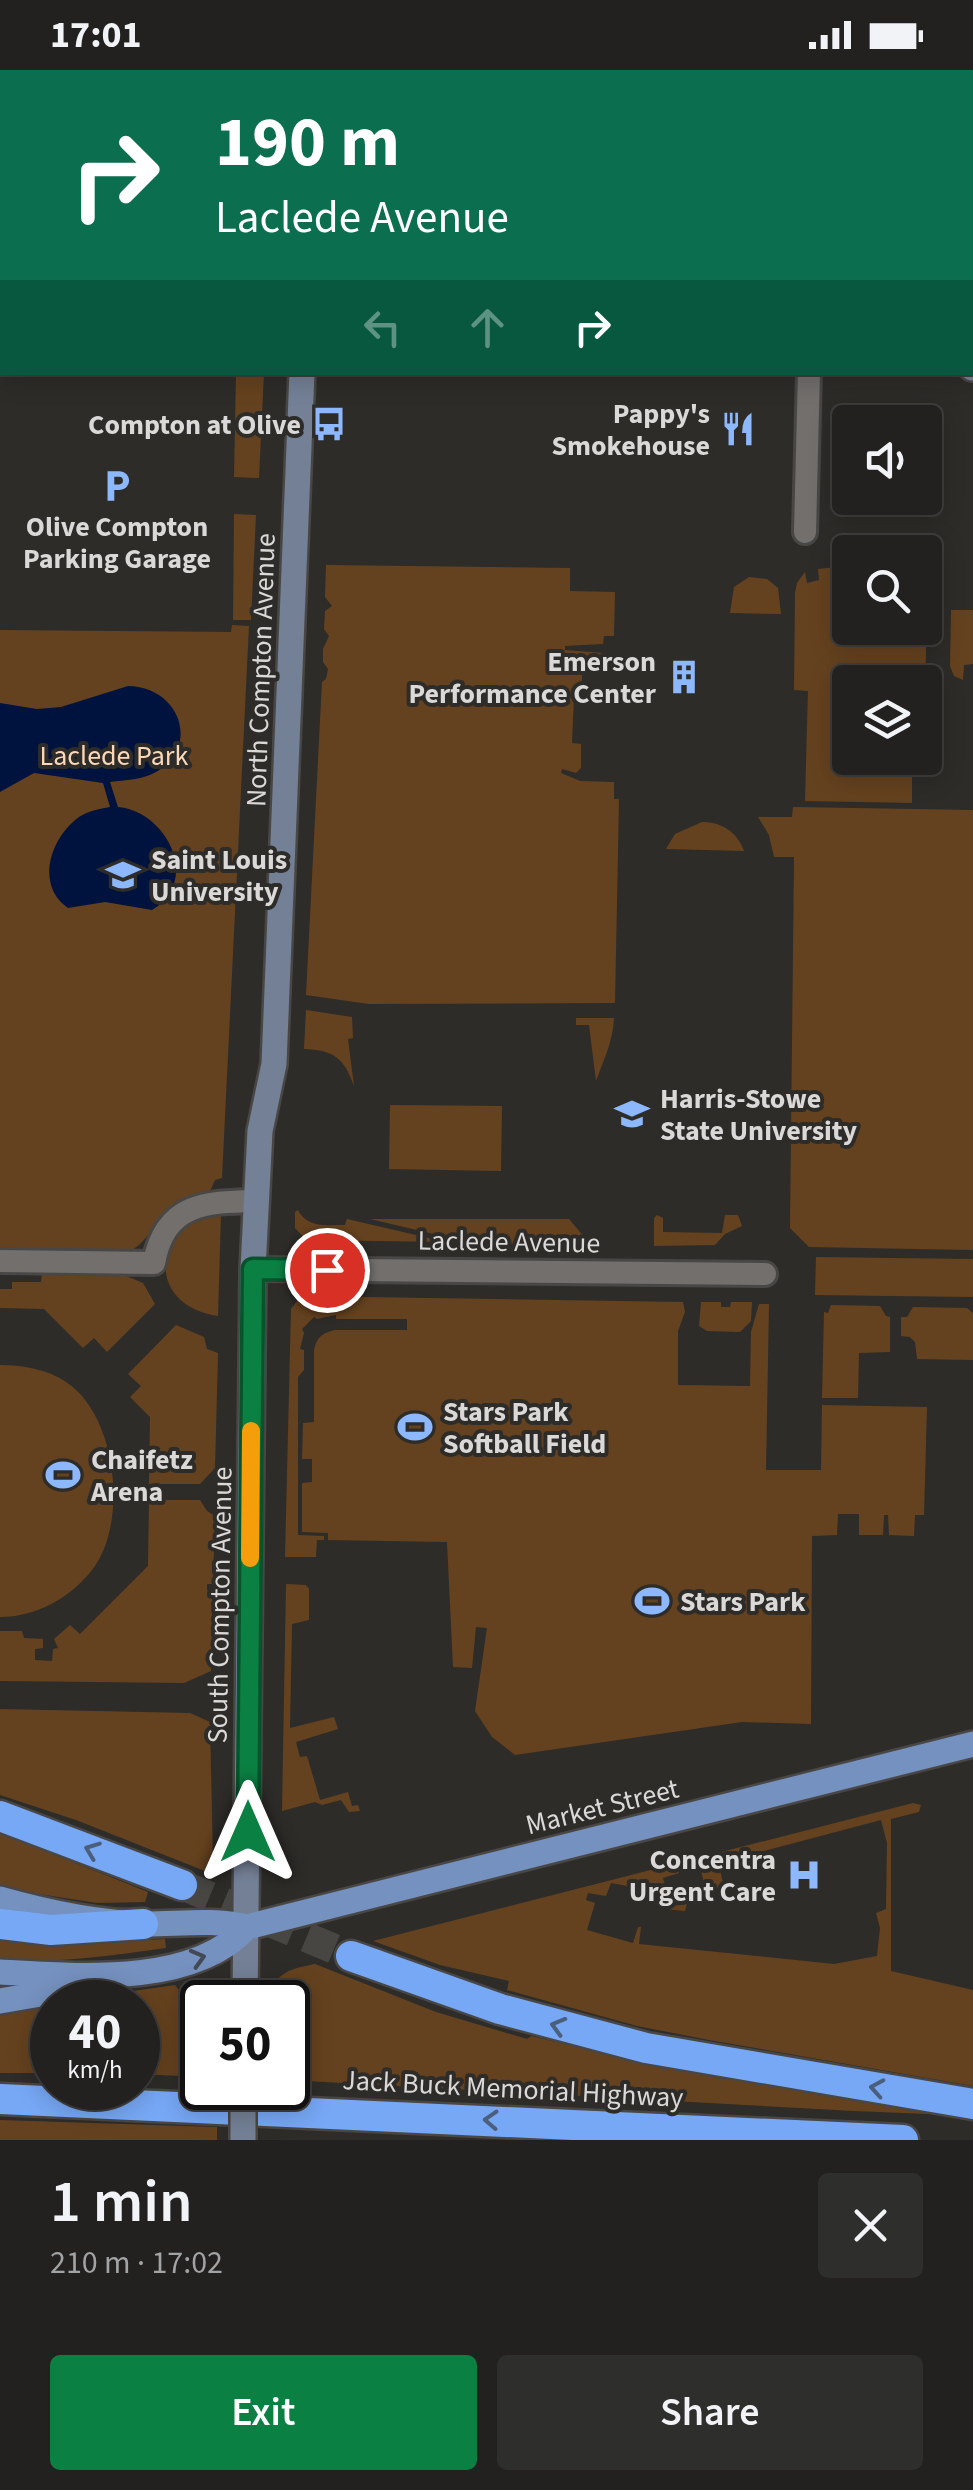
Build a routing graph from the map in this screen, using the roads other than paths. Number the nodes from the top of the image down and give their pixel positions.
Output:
1 (302, 375) edge
2 (808, 375) edge
3 (805, 532) dead end
4 (256, 1202) junction
5 (0, 1261) edge
6 (253, 1269) junction
7 (765, 1274) dead end
8 (973, 1744) edge
9 (0, 1816) edge
10 (182, 1885) tunnel mouth
11 (0, 1899) edge
12 (0, 1924) edge
13 (143, 1924) junction
14 (247, 1927) junction
15 (351, 1956) tunnel mouth
16 (0, 1972) edge
17 (140, 1973) junction
18 (246, 1980) edge
19 (0, 2001) edge
20 (0, 2099) edge
21 (973, 2104) edge
22 (243, 2110) edge
23 (242, 2140) edge
24 (902, 2140) edge

1 - 4 main road, North Compton Avenue
2 - 3 street
4 - 5 street
4 - 6 main road, North Compton Avenue
6 - 7 street, Laclede Avenue
6 - 14 main road, South Compton Avenue
8 - 14 main road, Market Street
10 -> 9 highway
11 - 13 main road, Market Street
12 - 13 highway
13 - 14 main road, Market Street
17 -> 14 main road, Market Street
14 - 18 main road, South Compton Avenue
21 -> 15 highway
16 - 17 main road, Market Street
17 - 19 main road
24 -> 20 highway, Jack Buck Memorial Highway
22 - 23 main road, bridge

